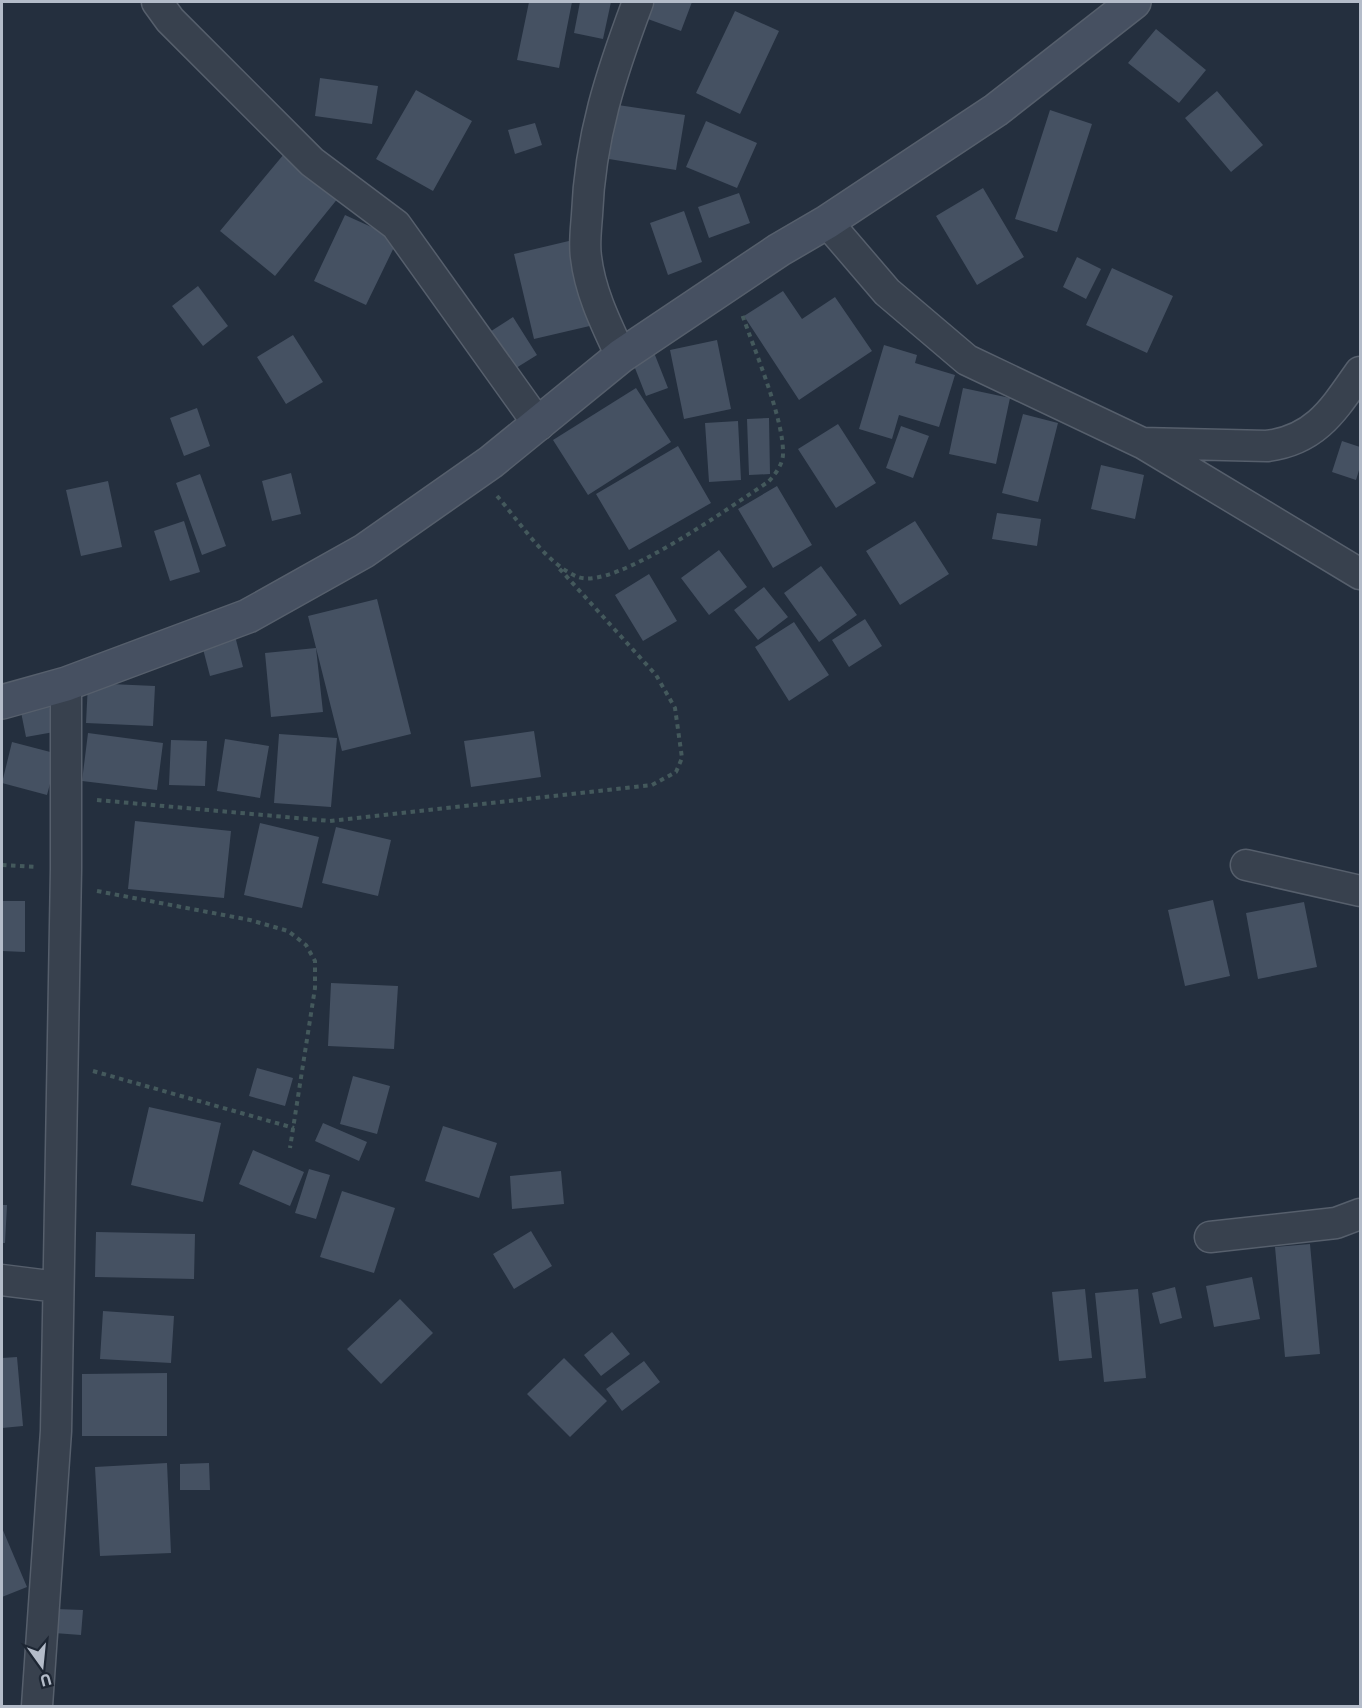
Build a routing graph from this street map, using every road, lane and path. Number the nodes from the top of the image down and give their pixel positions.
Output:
1 (157, 2) edge
2 (638, 2) edge
3 (1134, 2) edge
4 (827, 222) junction
5 (731, 282) junction
6 (621, 356) junction
7 (1360, 372) edge
8 (538, 425) junction
9 (1142, 443) junction
10 (477, 472) junction
11 (557, 566) junction
12 (1360, 574) edge
13 (66, 684) junction
14 (2, 702) edge
15 (66, 798) junction
16 (1246, 865) dead end
17 (66, 886) junction
18 (1360, 891) edge
19 (62, 1062) junction
20 (294, 1128) junction
21 (290, 1148) dead end
22 (1360, 1215) edge
23 (1210, 1237) dead end
24 (2, 1280) edge
25 (58, 1287) junction
26 (37, 1707) edge

1 - 8 street
2 - 6 street
3 - 4 street
4 - 5 street
4 - 9 street
5 - 6 street
5 - 11 path
6 - 8 street
7 - 9 street
8 - 10 street
9 - 12 street
10 - 11 path
10 - 13 street
11 - 15 path
13 - 14 street
13 - 15 street
15 - 17 street
16 - 18 street
17 - 19 street
17 - 20 path
19 - 20 path
19 - 25 street
20 - 21 path
22 - 23 street
24 - 25 street
25 - 26 street

